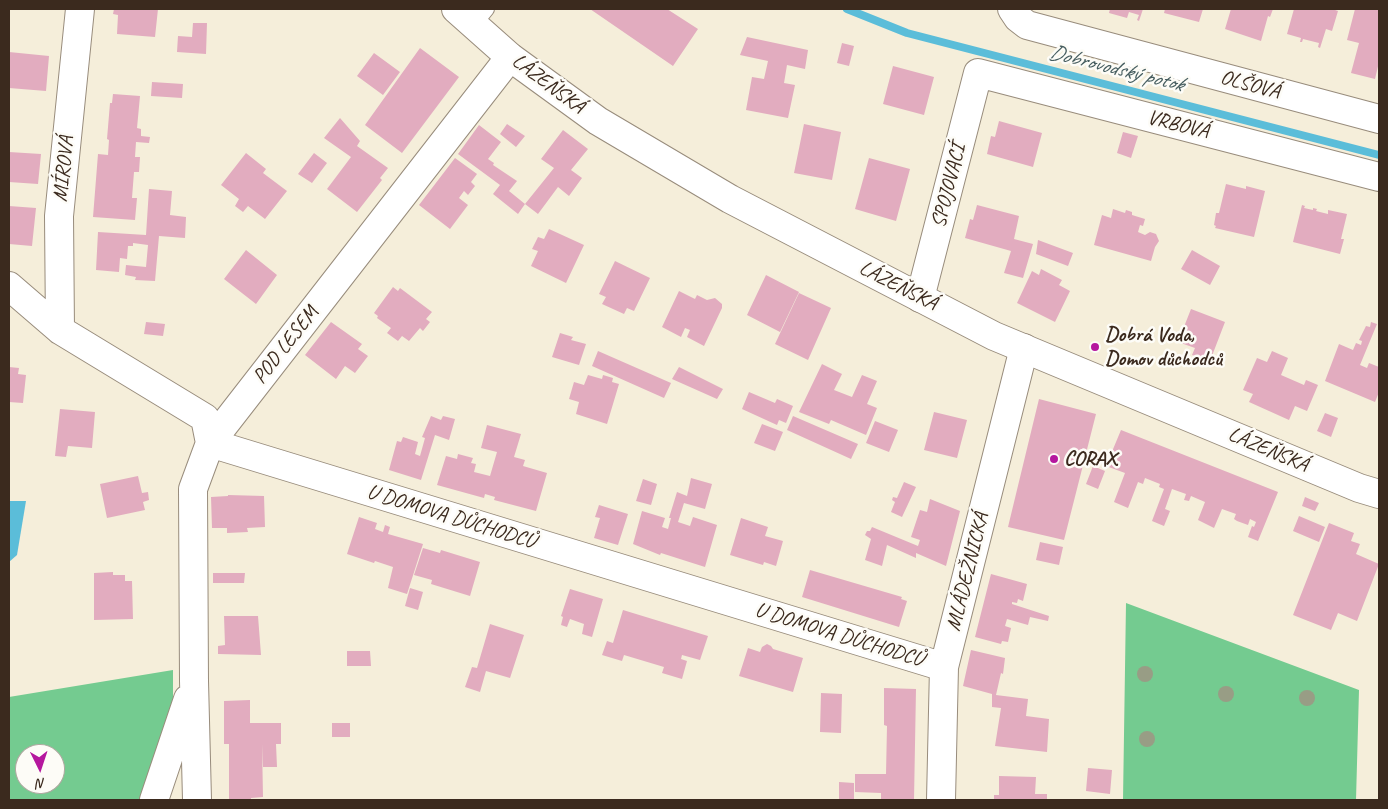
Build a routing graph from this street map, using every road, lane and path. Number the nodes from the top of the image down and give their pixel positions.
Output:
1 (80, 9) edge
2 (1012, 9) edge
3 (472, 14) edge
4 (510, 57) junction
5 (978, 73) joint
6 (1379, 119) edge
7 (1379, 176) edge
8 (9, 286) edge
9 (920, 298) junction
10 (60, 330) junction
11 (1024, 348) junction
12 (210, 443) junction
13 (1379, 494) edge
14 (944, 667) junction
15 (194, 681) junction
16 (154, 800) edge
17 (197, 800) edge
18 (940, 800) edge

1 - 10 street, MÍROVÁ
2 - 6 street, OLŠOVÁ
3 - 4 street, LÁZEŇSKÁ
4 - 9 street, LÁZEŇSKÁ
4 - 12 street, POD LESEM
5 - 7 street, VRBOVÁ
5 - 9 street, SPOJOVACÍ
8 - 10 street
9 - 11 street, LÁZEŇSKÁ
10 - 12 street
11 - 13 street, LÁZEŇSKÁ
11 - 14 street, MLÁDEŽNICKÁ
12 - 14 street, U DOMOVA DŮCHODCŮ
12 - 15 street, POD LESEM
14 - 18 street, MLÁDEŽNICKÁ
15 - 16 street, POD LESEM
15 - 17 street, POD LESEM

